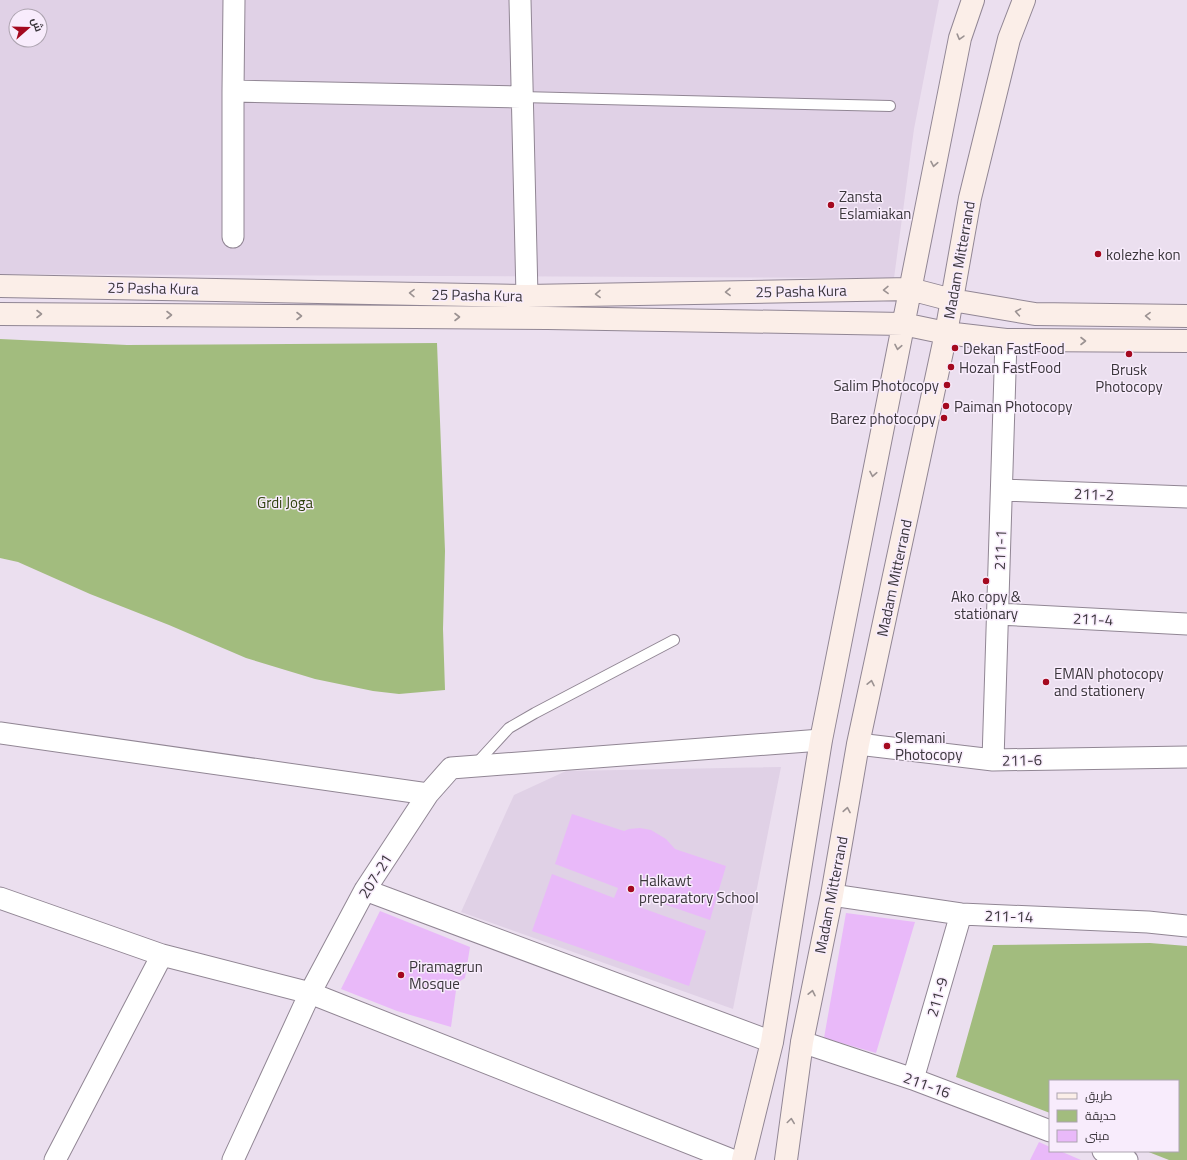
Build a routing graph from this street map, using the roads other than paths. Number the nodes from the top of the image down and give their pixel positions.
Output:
1 (234, 0) edge
2 (520, 0) edge
3 (973, 0) edge
4 (1024, 0) edge
5 (233, 91) junction
6 (521, 97) junction
7 (890, 106) dead end
8 (233, 236) dead end
9 (0, 286) edge
10 (910, 289) junction
11 (527, 296) junction
12 (952, 300) junction
13 (0, 314) edge
14 (1187, 316) edge
15 (903, 324) junction
16 (946, 333) junction
17 (1006, 340) junction
18 (1187, 341) edge
19 (1002, 490) junction
20 (1187, 497) edge
21 (998, 614) junction
22 (1187, 624) edge
23 (674, 640) dead end
24 (0, 733) edge
25 (821, 740) junction
26 (858, 744) junction
27 (1187, 757) edge
28 (993, 760) junction
29 (474, 766) junction
30 (428, 794) junction
31 (365, 890) junction
32 (832, 895) junction
33 (0, 898) edge
34 (960, 914) junction
35 (1187, 926) edge
36 (162, 956) junction
37 (310, 993) junction
38 (772, 1042) junction
39 (802, 1042) junction
40 (913, 1080) junction
41 (1049, 1131) edge
42 (1106, 1152) edge
43 (55, 1160) edge
44 (233, 1160) edge
45 (732, 1160) edge
46 (743, 1160) edge
47 (786, 1160) edge
48 (1127, 1160) edge

1 - 5 street
2 - 6 street
3 -> 10 main road
4 - 12 main road, Madam Mitterrand
5 - 6 street
5 - 8 street
6 - 7 lane
6 - 11 street
11 -> 9 main road, 25 Pasha Kura
10 -> 11 main road, 25 Pasha Kura
10 - 12 main road, 25 Pasha Kura
10 - 15 main road
14 -> 12 main road, 25 Pasha Kura
12 - 16 main road, Madam Mitterrand
13 -> 15 main road, 25 Pasha Kura
15 - 16 main road, 25 Pasha Kura
15 -> 25 main road
16 - 17 main road, 25 Pasha Kura
26 -> 16 main road, Madam Mitterrand
17 -> 18 main road, 25 Pasha Kura
17 - 19 street, 211-1
19 - 20 street, 211-2
19 - 21 street, 211-1
21 - 22 street, 211-4
21 - 28 street, 211-1
23 - 29 lane
24 - 30 street
25 - 29 street
25 - 38 main road
26 - 28 street, 211-6
32 -> 26 main road, Madam Mitterrand
27 - 28 street, 211-6
29 - 30 street, 207-21
30 - 31 street, 207-21
31 - 37 street, 207-21
31 - 38 street
32 - 34 street, 211-14
39 -> 32 main road, Madam Mitterrand
33 - 36 street
34 - 35 street, 211-14
34 - 40 street, 211-9
36 - 37 street
36 - 43 street
37 - 44 street, 207-21
37 - 45 street
38 - 46 main road
39 - 40 street, 211-16
47 -> 39 main road, Madam Mitterrand
40 - 41 street, 211-16
42 - 48 street

